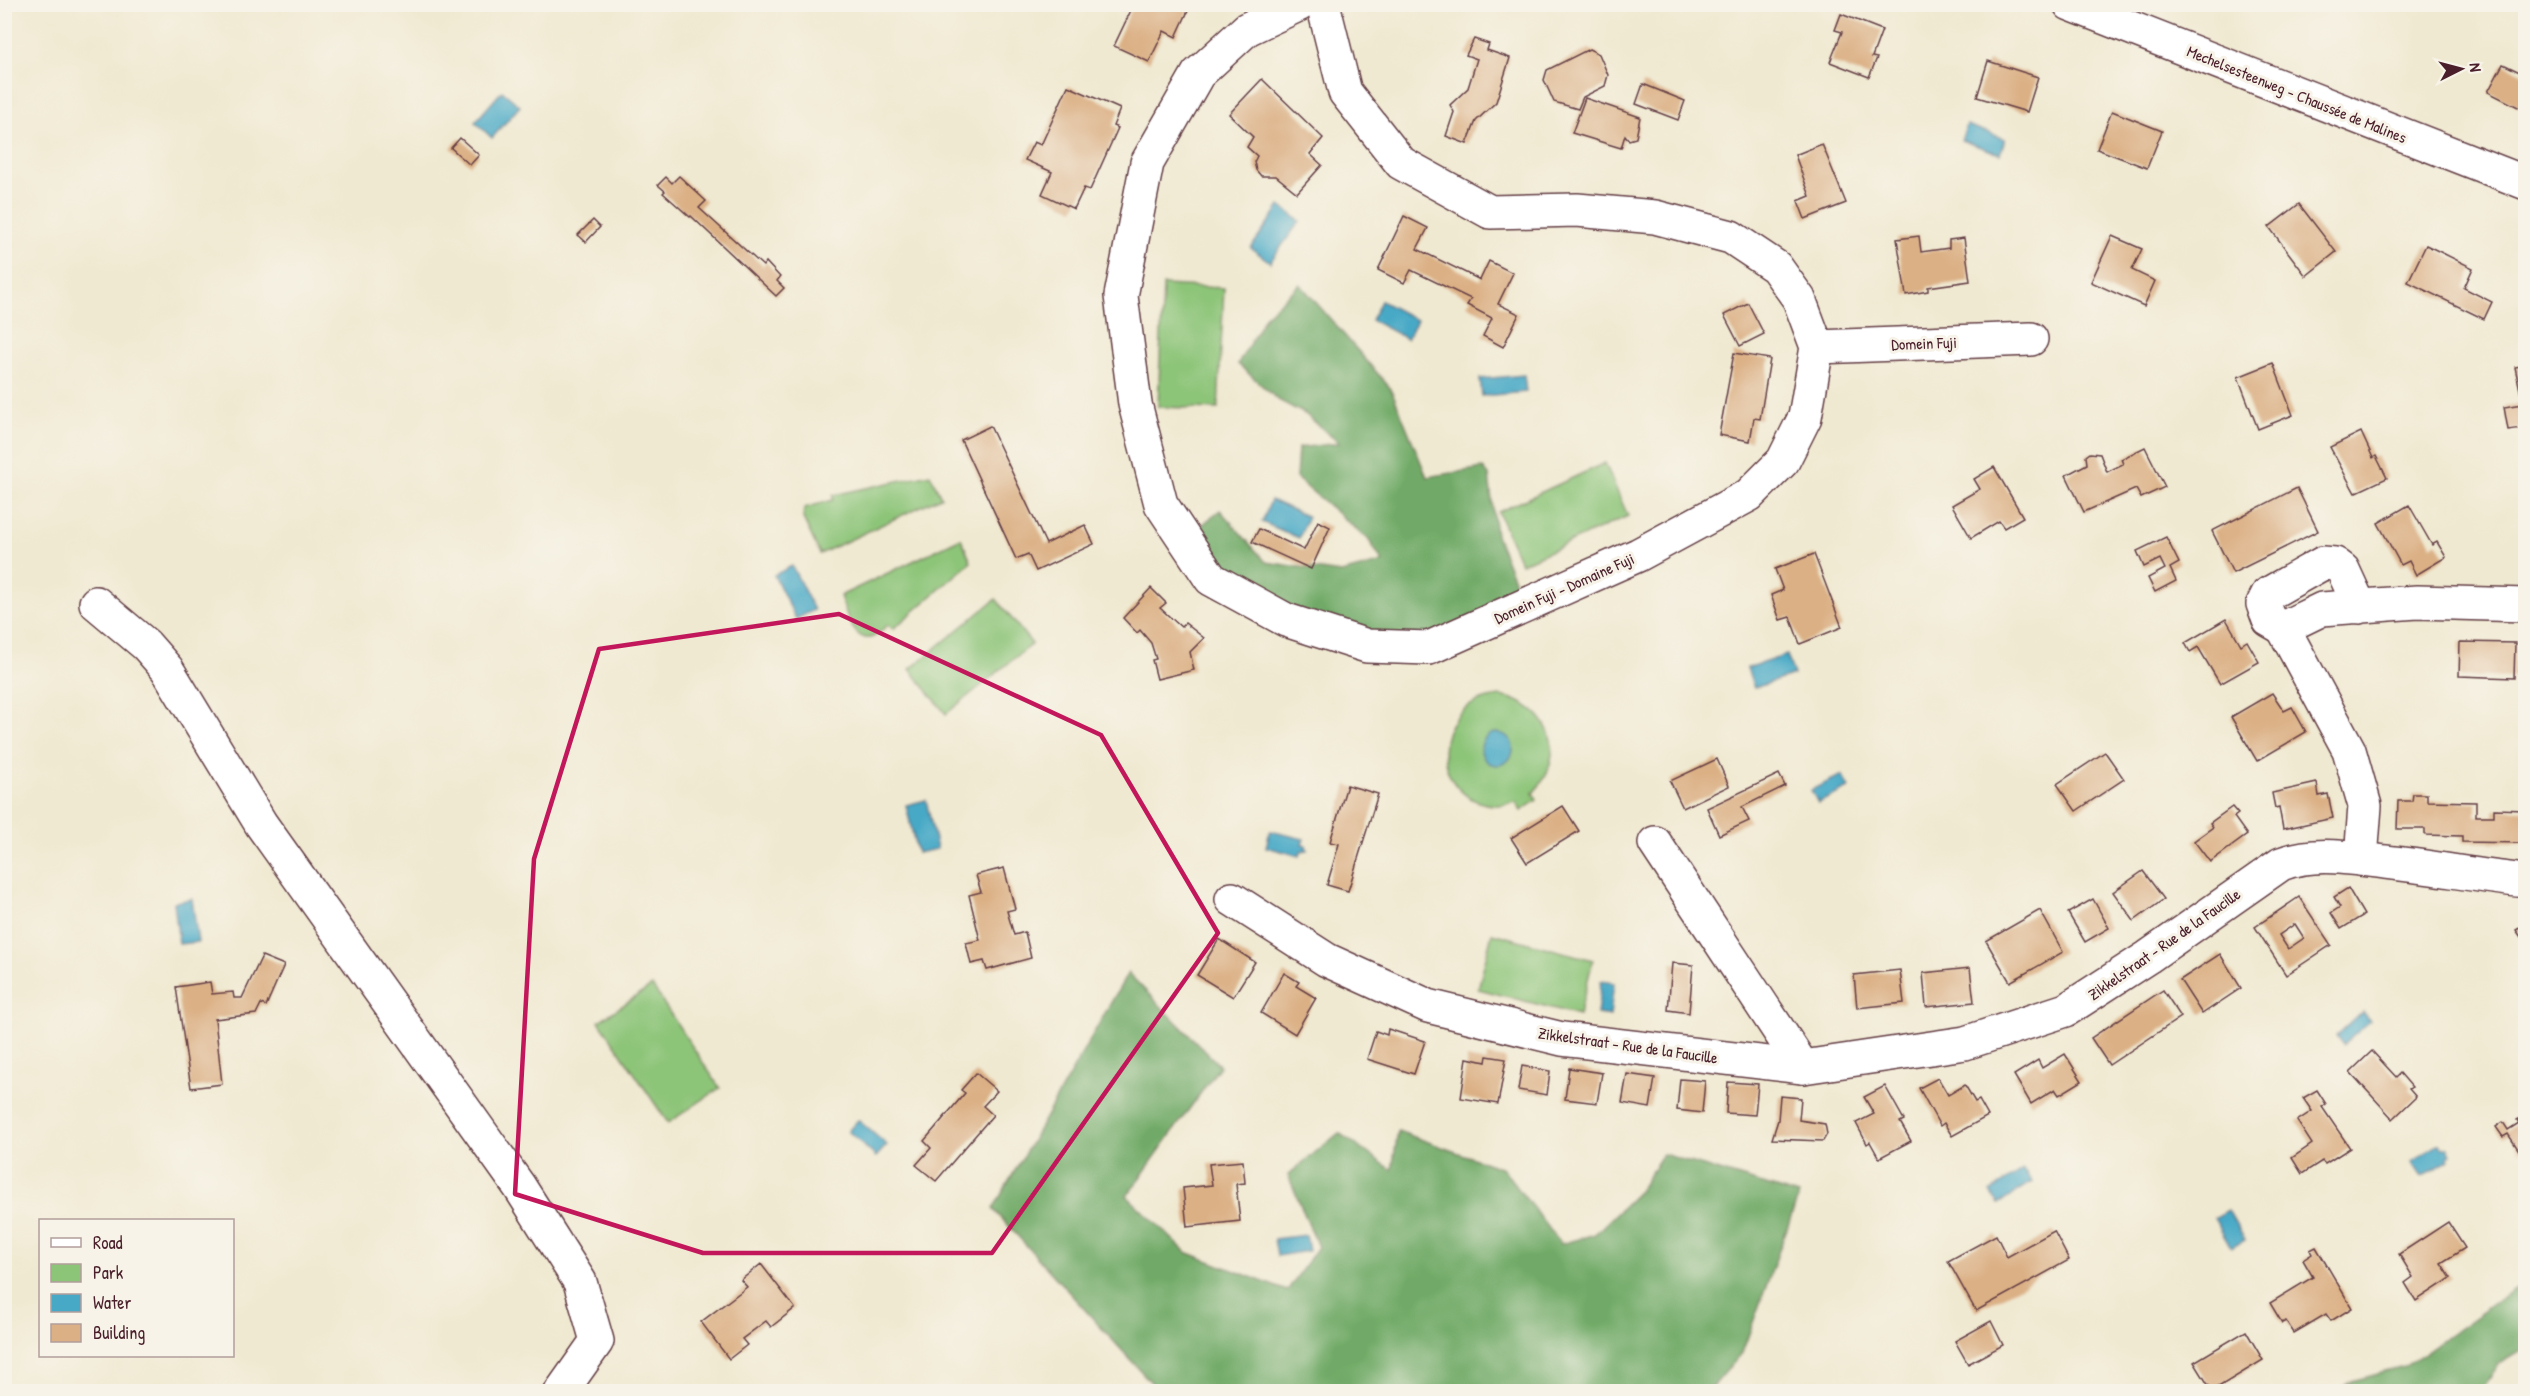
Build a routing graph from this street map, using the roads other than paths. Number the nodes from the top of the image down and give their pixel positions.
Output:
1 (1300, 4) edge
2 (1323, 4) edge
3 (2070, 4) edge
4 (2526, 183) edge
5 (2031, 339) dead end
6 (1817, 347) junction
7 (96, 603) dead end
8 (2526, 605) edge
9 (2360, 607) junction
10 (2283, 628) junction
11 (1655, 843) dead end
12 (2361, 859) junction
13 (2526, 881) edge
14 (1232, 899) dead end
15 (1803, 1067) junction
16 (561, 1392) edge

1 - 6 street, Domein Fuji - Domaine Fuji
2 - 6 street
3 - 4 street, Mechelsesteenweg - Chaussée de Malines
5 - 6 street, Domein Fuji
7 - 16 street
8 - 9 street
9 - 10 street
9 - 10 street
10 - 12 street
11 - 15 street
12 - 13 street, Zikkelstraat - Rue de la Faucille
12 - 15 street, Zikkelstraat - Rue de la Faucille
14 - 15 street, Zikkelstraat - Rue de la Faucille

